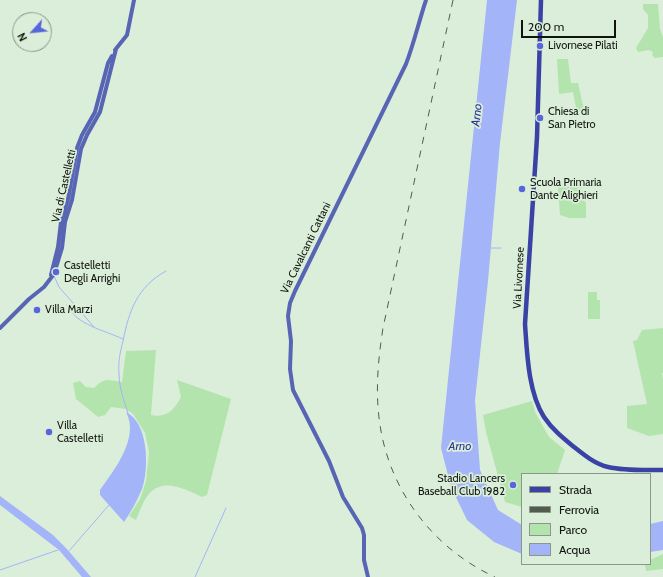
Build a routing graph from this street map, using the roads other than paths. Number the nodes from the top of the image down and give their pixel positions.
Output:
1 (134, 0) edge
2 (426, 0) edge
3 (541, 0) edge
4 (0, 328) edge
5 (663, 470) edge
6 (368, 577) edge

1 - 4 street, Via di Castelletti
2 - 6 street, Via Cavalcanti Cattani
3 - 5 main road, Via Livornese

